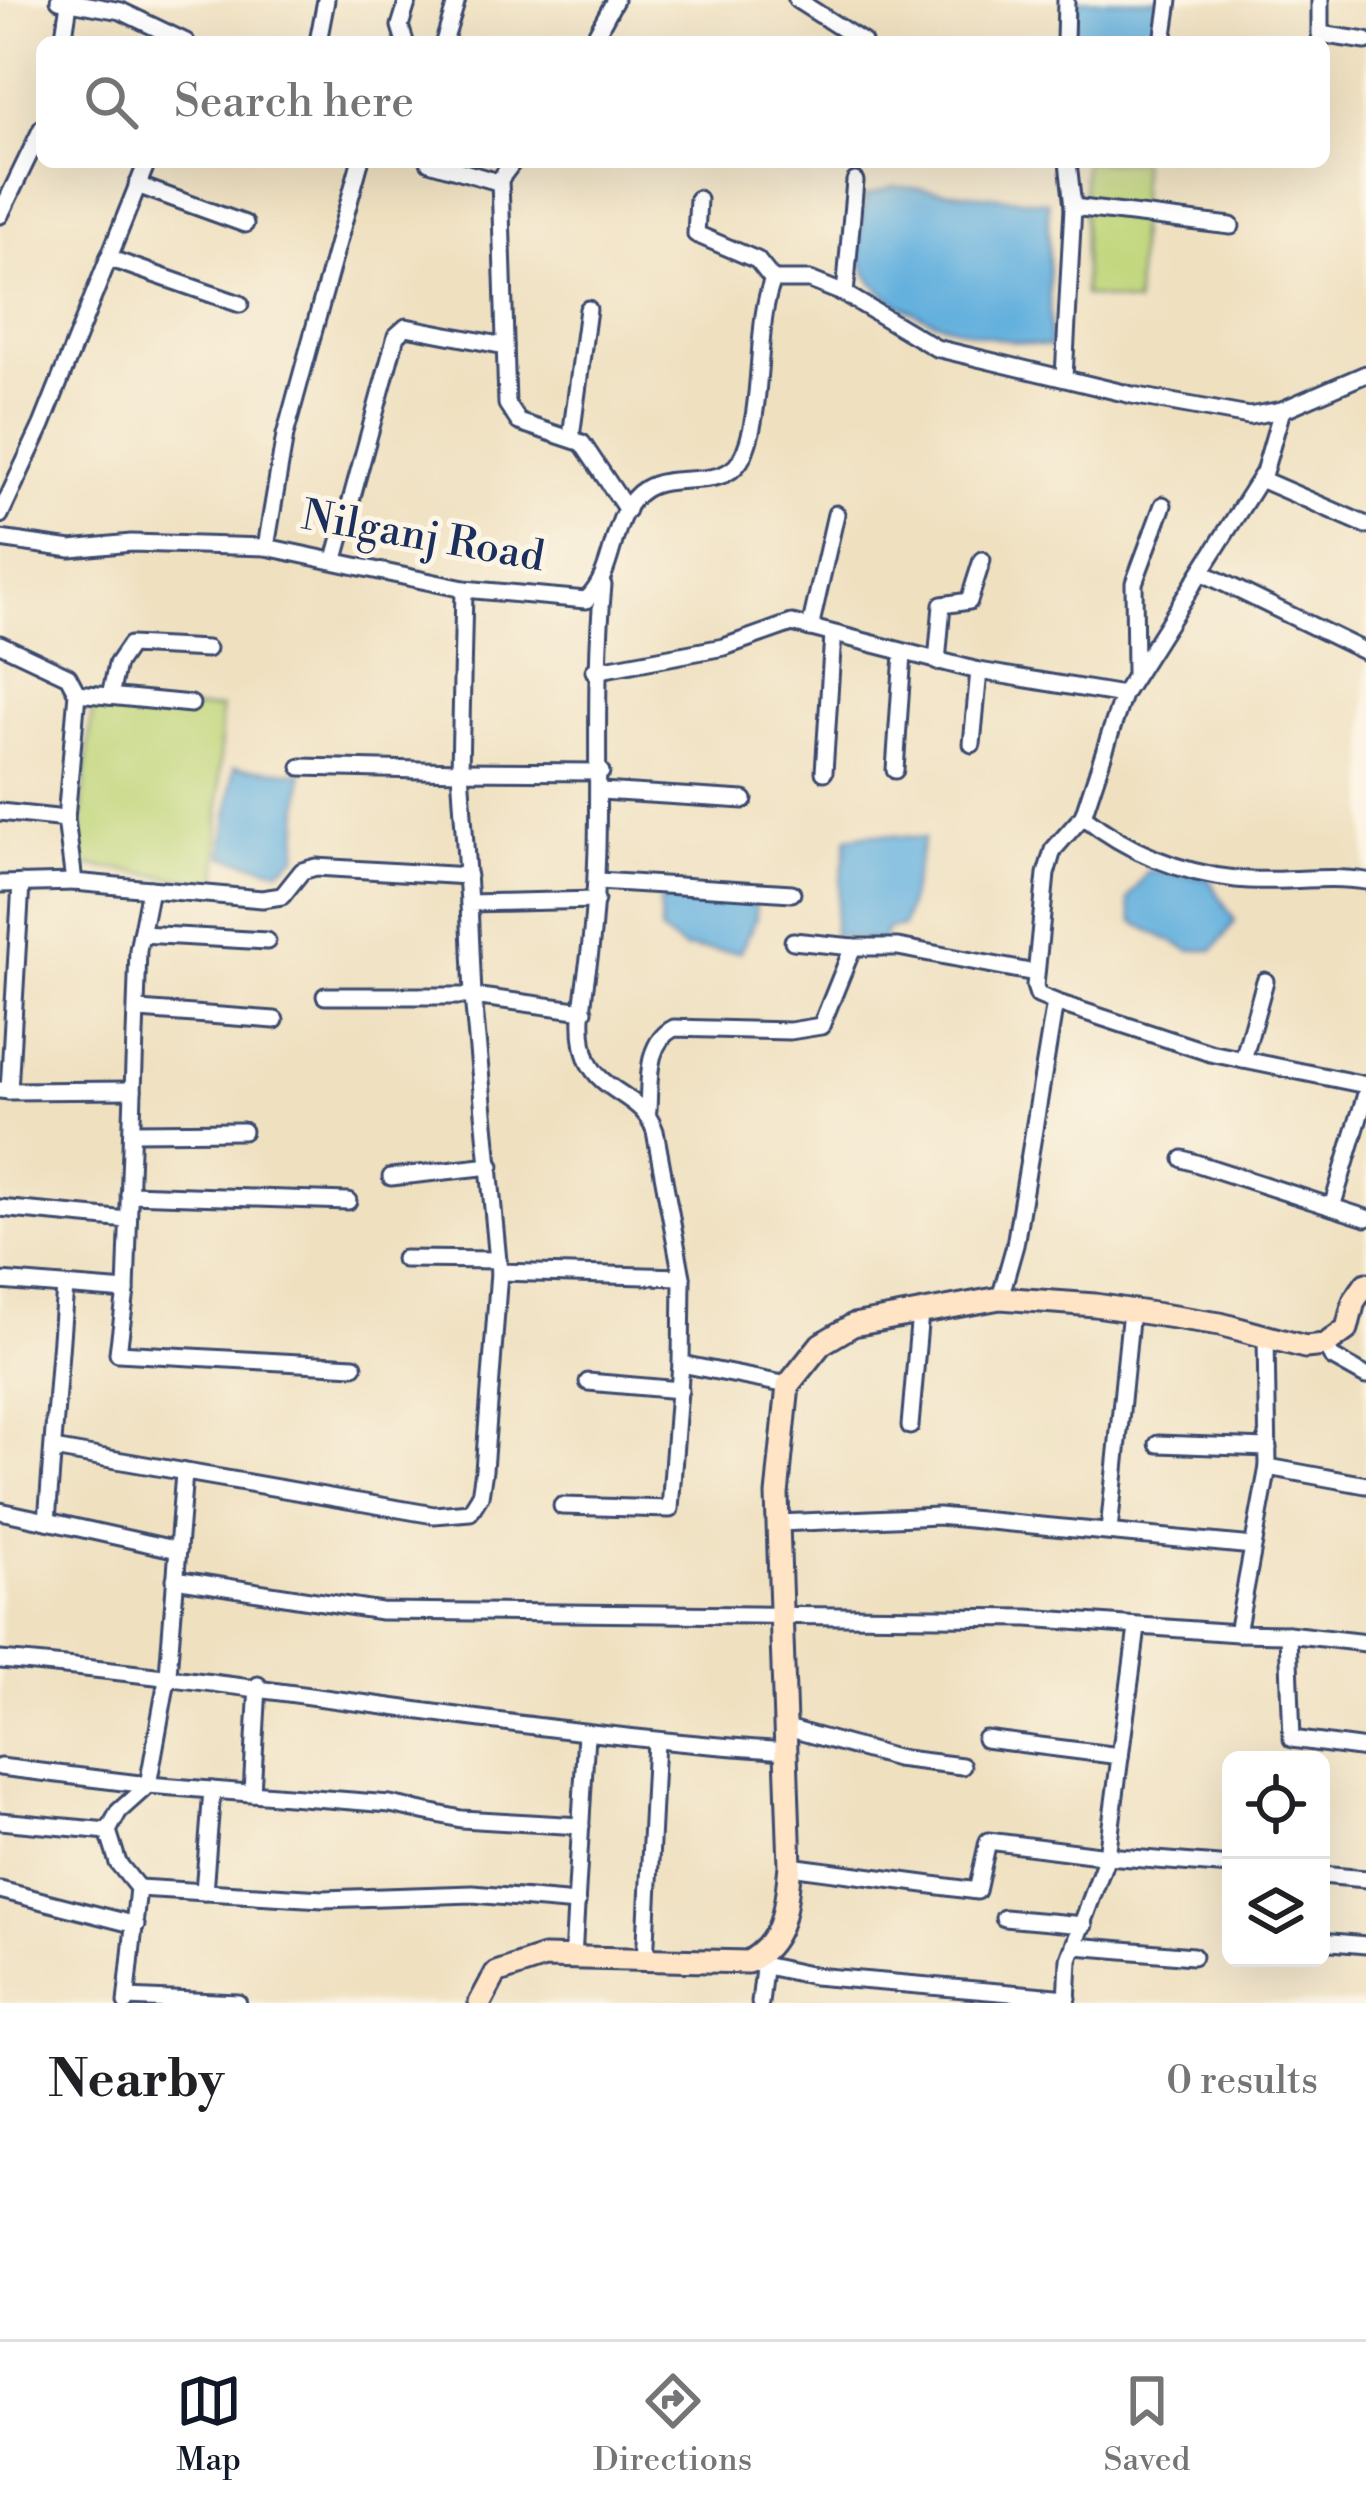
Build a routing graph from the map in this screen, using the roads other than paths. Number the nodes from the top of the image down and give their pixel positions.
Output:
1 (326, 0) edge
2 (408, 0) edge
3 (458, 0) edge
4 (615, 0) edge
5 (797, 0) edge
6 (1066, 0) edge
7 (1185, 0) edge
8 (1320, 0) edge
9 (1168, 1) edge
10 (64, 2) edge
11 (63, 36) edge
12 (174, 36) edge
13 (319, 36) edge
14 (403, 36) edge
15 (446, 36) edge
16 (595, 36) edge
17 (854, 36) edge
18 (1065, 36) edge
19 (1164, 36) edge
20 (1366, 41) edge
21 (36, 140) edge
22 (144, 168) edge
23 (358, 168) edge
24 (454, 168) edge
25 (508, 168) edge
26 (1069, 168) edge
27 (500, 179) junction
28 (855, 181) dead end
29 (137, 185) junction
30 (698, 199) dead end
31 (1073, 207) junction
32 (0, 215) edge
33 (245, 224) dead end
34 (1231, 226) dead end
35 (108, 258) junction
36 (773, 280) junction
37 (845, 294) junction
38 (240, 304) dead end
39 (588, 309) dead end
40 (505, 346) junction
41 (1366, 374) edge
42 (1064, 377) junction
43 (1282, 410) junction
44 (571, 436) junction
45 (1260, 479) junction
46 (1162, 506) dead end
47 (627, 510) junction
48 (836, 514) dead end
49 (0, 515) edge
50 (1366, 525) edge
51 (0, 539) edge
52 (266, 547) junction
53 (335, 559) junction
54 (982, 560) dead end
55 (1201, 572) junction
56 (603, 585) junction
57 (464, 590) junction
58 (811, 628) junction
59 (832, 635) junction
60 (0, 644) edge
61 (207, 649) dead end
62 (1366, 652) edge
63 (903, 654) junction
64 (937, 662) junction
65 (594, 671) junction
66 (979, 671) junction
67 (1135, 676) junction
68 (77, 693) junction
69 (1123, 695) junction
70 (110, 696) junction
71 (191, 704) dead end
72 (972, 744) dead end
73 (301, 767) dead end
74 (895, 770) dead end
75 (460, 771) junction
76 (601, 772) junction
77 (824, 772) dead end
78 (601, 791) junction
79 (744, 800) dead end
80 (0, 812) edge
81 (1083, 816) junction
82 (66, 819) junction
83 (468, 876) junction
84 (598, 881) junction
85 (1366, 881) edge
86 (74, 882) junction
87 (21, 883) junction
88 (0, 884) edge
89 (150, 890) junction
90 (793, 893) dead end
91 (596, 900) junction
92 (470, 903) junction
93 (141, 934) junction
94 (266, 941) dead end
95 (793, 941) dead end
96 (853, 947) junction
97 (1035, 973) junction
98 (1265, 982) dead end
99 (326, 996) dead end
100 (473, 996) junction
101 (7, 1002) edge
102 (1055, 1002) junction
103 (139, 1010) junction
104 (584, 1011) junction
105 (274, 1020) dead end
106 (1243, 1060) junction
107 (1366, 1085) edge
108 (133, 1090) junction
109 (4, 1091) edge
110 (1366, 1094) edge
111 (648, 1110) junction
112 (243, 1131) dead end
113 (133, 1132) junction
114 (1183, 1159) dead end
115 (491, 1166) junction
116 (391, 1177) dead end
117 (129, 1194) junction
118 (349, 1201) dead end
119 (1332, 1207) junction
120 (0, 1208) edge
121 (1366, 1218) edge
122 (128, 1220) junction
123 (404, 1259) dead end
124 (499, 1266) junction
125 (682, 1277) junction
126 (0, 1281) edge
127 (1366, 1284) edge
128 (65, 1286) junction
129 (126, 1291) junction
130 (1000, 1298) junction
131 (1131, 1310) junction
132 (1359, 1312) edge
133 (920, 1313) junction
134 (1266, 1337) junction
135 (1325, 1345) junction
136 (681, 1364) junction
137 (354, 1366) dead end
138 (1366, 1376) edge
139 (588, 1382) dead end
140 (788, 1385) junction
141 (680, 1390) junction
142 (910, 1426) dead end
143 (1158, 1444) dead end
144 (1268, 1448) junction
145 (53, 1449) junction
146 (1268, 1467) junction
147 (184, 1473) junction
148 (1366, 1484) edge
149 (562, 1506) dead end
150 (0, 1511) edge
151 (47, 1521) junction
152 (778, 1523) junction
153 (1109, 1531) junction
154 (1253, 1546) junction
155 (178, 1550) junction
156 (175, 1580) junction
157 (783, 1617) junction
158 (1137, 1628) junction
159 (1237, 1633) junction
160 (1288, 1634) junction
161 (1366, 1643) edge
162 (0, 1660) edge
163 (168, 1674) junction
164 (259, 1685) junction
165 (586, 1734) junction
166 (787, 1739) junction
167 (985, 1739) dead end
168 (656, 1742) junction
169 (1366, 1749) edge
170 (1120, 1756) junction
171 (962, 1766) dead end
172 (0, 1767) edge
173 (148, 1785) junction
174 (212, 1790) junction
175 (252, 1793) junction
176 (0, 1821) edge
177 (581, 1826) junction
178 (108, 1831) junction
179 (1107, 1856) junction
180 (1222, 1865) edge
181 (790, 1866) junction
182 (1330, 1876) edge
183 (1366, 1879) edge
184 (137, 1888) junction
185 (0, 1890) edge
186 (204, 1892) junction
187 (577, 1904) junction
188 (1004, 1918) dead end
189 (136, 1925) junction
190 (1084, 1925) junction
191 (1330, 1942) edge
192 (1366, 1945) edge
193 (1076, 1946) junction
194 (1193, 1956) dead end
195 (573, 1958) junction
196 (646, 1962) junction
197 (756, 1965) junction
198 (973, 1997) edge
199 (1068, 2000) edge
200 (127, 2001) edge
201 (238, 2003) edge
202 (480, 2003) edge
203 (760, 2003) edge

1 - 13 street
2 - 14 street
3 - 15 street
4 - 16 street
5 - 17 street
6 - 18 street
7 - 9 street
8 - 20 street
9 - 19 street
10 - 11 street
10 - 12 street
21 - 32 street
22 - 29 street
23 - 52 street
24 - 27 street
25 - 27 street
26 - 31 street
27 - 40 street
28 - 37 street
29 - 33 street
29 - 35 street
30 - 36 street
31 - 34 street
31 - 42 street
35 - 38 street
35 - 49 street
36 - 37 street
36 - 47 street
37 - 42 street
39 - 44 street
40 - 44 street
40 - 53 street
41 - 43 street
42 - 43 street
43 - 45 street
44 - 47 street
45 - 50 street
45 - 55 street
46 - 67 street
47 - 56 street
48 - 58 street
51 - 52 street, Nilganj Road
52 - 53 street, Nilganj Road
53 - 57 street, Nilganj Road
54 - 64 street
55 - 62 street
55 - 67 street
56 - 57 street, Nilganj Road
56 - 65 street
57 - 75 street
58 - 59 street
58 - 65 street
59 - 63 street
59 - 77 street
60 - 68 street
61 - 70 street
63 - 64 street
63 - 74 street
64 - 66 street
65 - 76 street
66 - 69 street
66 - 72 street
67 - 69 street
68 - 70 street
68 - 82 street
69 - 81 street
70 - 71 street
73 - 75 street
75 - 76 street
75 - 83 street
76 - 78 street
78 - 79 street
78 - 84 street
80 - 82 street
81 - 85 street
81 - 97 street
82 - 86 street
83 - 89 street
83 - 92 street
84 - 90 street
84 - 91 street
86 - 87 street
86 - 89 street
87 - 88 street
87 - 101 street
89 - 93 street
91 - 92 street
91 - 104 street
92 - 100 street
93 - 94 street
93 - 103 street
95 - 96 street
96 - 97 street
96 - 111 street
97 - 102 street
98 - 106 street
99 - 100 street
100 - 104 street
100 - 115 street
101 - 109 street
102 - 106 street
102 - 130 street
103 - 105 street
103 - 108 street
104 - 111 street
106 - 107 street
108 - 109 street
108 - 113 street
110 - 119 street
111 - 125 street
112 - 113 street
113 - 117 street
114 - 119 street
115 - 116 street
115 - 124 street
117 - 118 street
117 - 122 street
119 - 121 street
120 - 122 street
122 - 129 street
123 - 124 street
124 - 125 street
124 - 147 street
125 - 136 street
126 - 128 street
127 - 132 street
128 - 129 street
128 - 145 street
129 - 137 street
130 - 131 street
130 - 133 street
131 - 134 street
131 - 153 street
132 - 135 street
133 - 140 street
133 - 142 street
134 - 135 street
134 - 144 street
135 - 138 street
136 - 140 street
136 - 141 street
139 - 141 street
140 - 152 street
141 - 149 street
143 - 144 street
144 - 146 street
145 - 147 street
145 - 151 street
146 - 148 street
146 - 154 street
147 - 155 street
150 - 151 street
151 - 155 street
152 - 153 street
152 - 157 street
153 - 154 street
154 - 159 street
155 - 156 street
156 - 157 street
156 - 163 street
157 - 158 street
157 - 166 street
158 - 159 street
158 - 170 street
159 - 160 street
160 - 161 street
160 - 169 street
162 - 163 street
163 - 164 street
163 - 173 street
164 - 165 street
164 - 175 street
165 - 168 street
165 - 177 street
166 - 168 street
166 - 171 street
166 - 181 street
167 - 170 street
168 - 196 street
170 - 179 street
172 - 173 street
173 - 174 street
173 - 178 street
174 - 175 street
174 - 186 street
175 - 177 street
176 - 178 street
177 - 187 street
178 - 184 street
179 - 180 street
179 - 181 street
179 - 190 street
181 - 197 street
182 - 183 street
184 - 186 street
184 - 189 street
185 - 189 street
186 - 187 street
187 - 195 street
188 - 190 street
189 - 200 street
190 - 193 street
191 - 192 street
193 - 194 street
193 - 199 street
195 - 196 street
195 - 202 street
196 - 197 street
197 - 198 street
197 - 203 street
198 - 199 street
200 - 201 street

